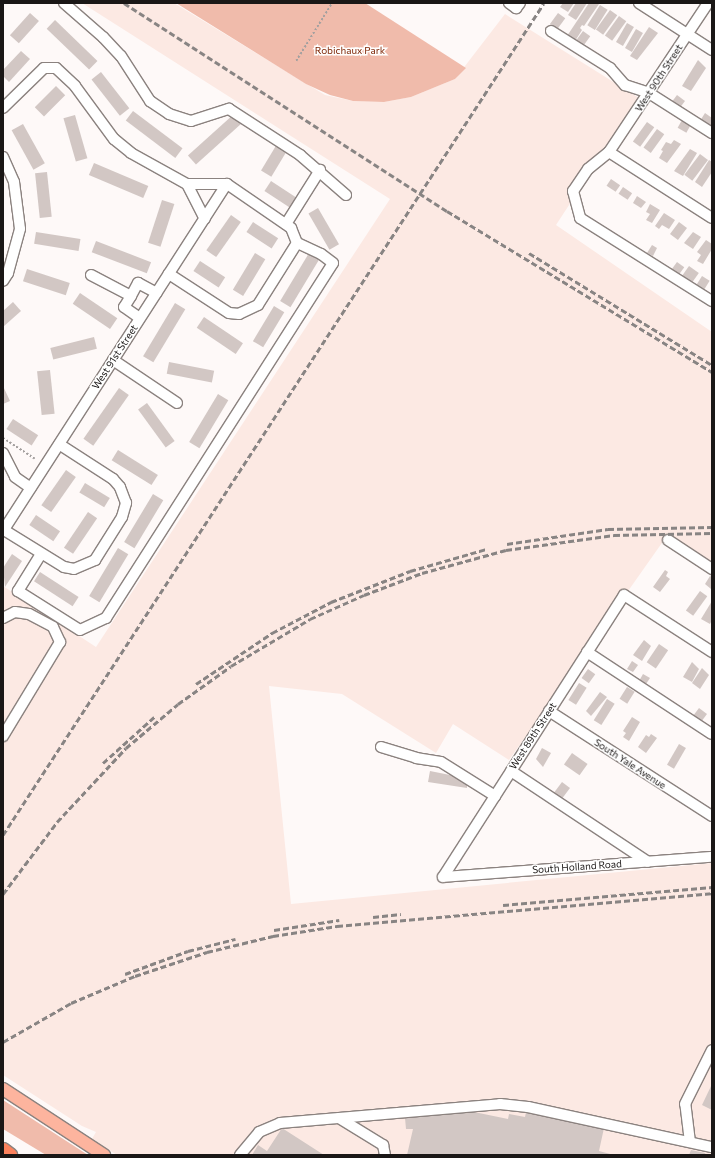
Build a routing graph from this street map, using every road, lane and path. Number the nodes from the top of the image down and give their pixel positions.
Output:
1 (64, 3) edge
2 (332, 3) edge
3 (509, 3) edge
4 (520, 3) edge
5 (639, 3) edge
6 (708, 3) edge
7 (551, 31) dead end
8 (687, 34) junction
9 (712, 50) edge
10 (296, 61) dead end
11 (649, 93) junction
12 (3, 108) edge
13 (712, 133) edge
14 (609, 152) junction
15 (3, 157) edge
16 (320, 170) junction
17 (188, 184) junction
18 (227, 184) junction
19 (346, 195) dead end
20 (712, 218) edge
21 (205, 219) junction
22 (289, 226) junction
23 (297, 243) junction
24 (169, 274) junction
25 (91, 275) dead end
26 (3, 280) edge
27 (157, 293) junction
28 (130, 296) junction
29 (712, 301) edge
30 (140, 318) junction
31 (113, 360) junction
32 (177, 403) dead end
33 (3, 438) edge
34 (59, 444) junction
35 (3, 453) edge
36 (35, 459) dead end
37 (31, 488) junction
38 (3, 530) edge
39 (668, 540) dead end
40 (41, 554) junction
41 (712, 568) edge
42 (3, 618) edge
43 (587, 652) junction
44 (712, 652) edge
45 (549, 711) junction
46 (712, 734) edge
47 (3, 736) edge
48 (380, 747) dead end
49 (511, 771) junction
50 (495, 796) junction
51 (712, 816) edge
52 (712, 857) edge
53 (648, 862) junction
54 (443, 877) joint
55 (712, 1050) edge
56 (3, 1090) edge
57 (339, 1118) junction
58 (690, 1142) junction
59 (712, 1147) edge
60 (3, 1150) edge
61 (10, 1155) edge
62 (104, 1155) edge
63 (240, 1155) edge
64 (385, 1155) edge

1 - 16 street
2 - 10 path
3 - 4 street
5 - 8 street
6 - 8 street, West 90th Street
7 - 11 street
8 - 9 street
8 - 11 street, West 90th Street
11 - 13 street
11 - 14 street, West 90th Street
12 - 17 street
14 - 20 street
14 - 29 street, West 90th Street
15 - 26 street
16 - 19 street
16 - 22 street
17 - 18 street
17 - 21 street
18 - 21 street, West 91st Street
18 - 22 street
21 - 24 street, West 91st Street
22 - 23 street
23 - 24 street
23 - 40 street
24 - 27 street, West 91st Street
25 - 28 street
27 - 28 street
27 - 30 street, West 91st Street
28 - 30 street
30 - 31 street, West 91st Street
31 - 32 street
31 - 34 street, West 91st Street
33 - 36 path
34 - 37 street, West 91st Street
34 - 40 street
35 - 37 street
37 - 38 street, West 91st Street
38 - 40 street
39 - 41 street
42 - 47 street
43 - 44 street, West 89th Street
43 - 45 street, West 89th Street
43 - 46 street
45 - 49 street, West 89th Street
45 - 51 street, South Yale Avenue
48 - 50 street
49 - 50 street, West 89th Street
49 - 53 street
50 - 54 street, West 89th Street
52 - 53 street, South Holland Road
53 - 54 street, South Holland Road
55 - 58 street
56 - 62 main road
57 - 58 street
57 - 63 street
57 - 64 street
58 - 59 street
60 - 61 highway

